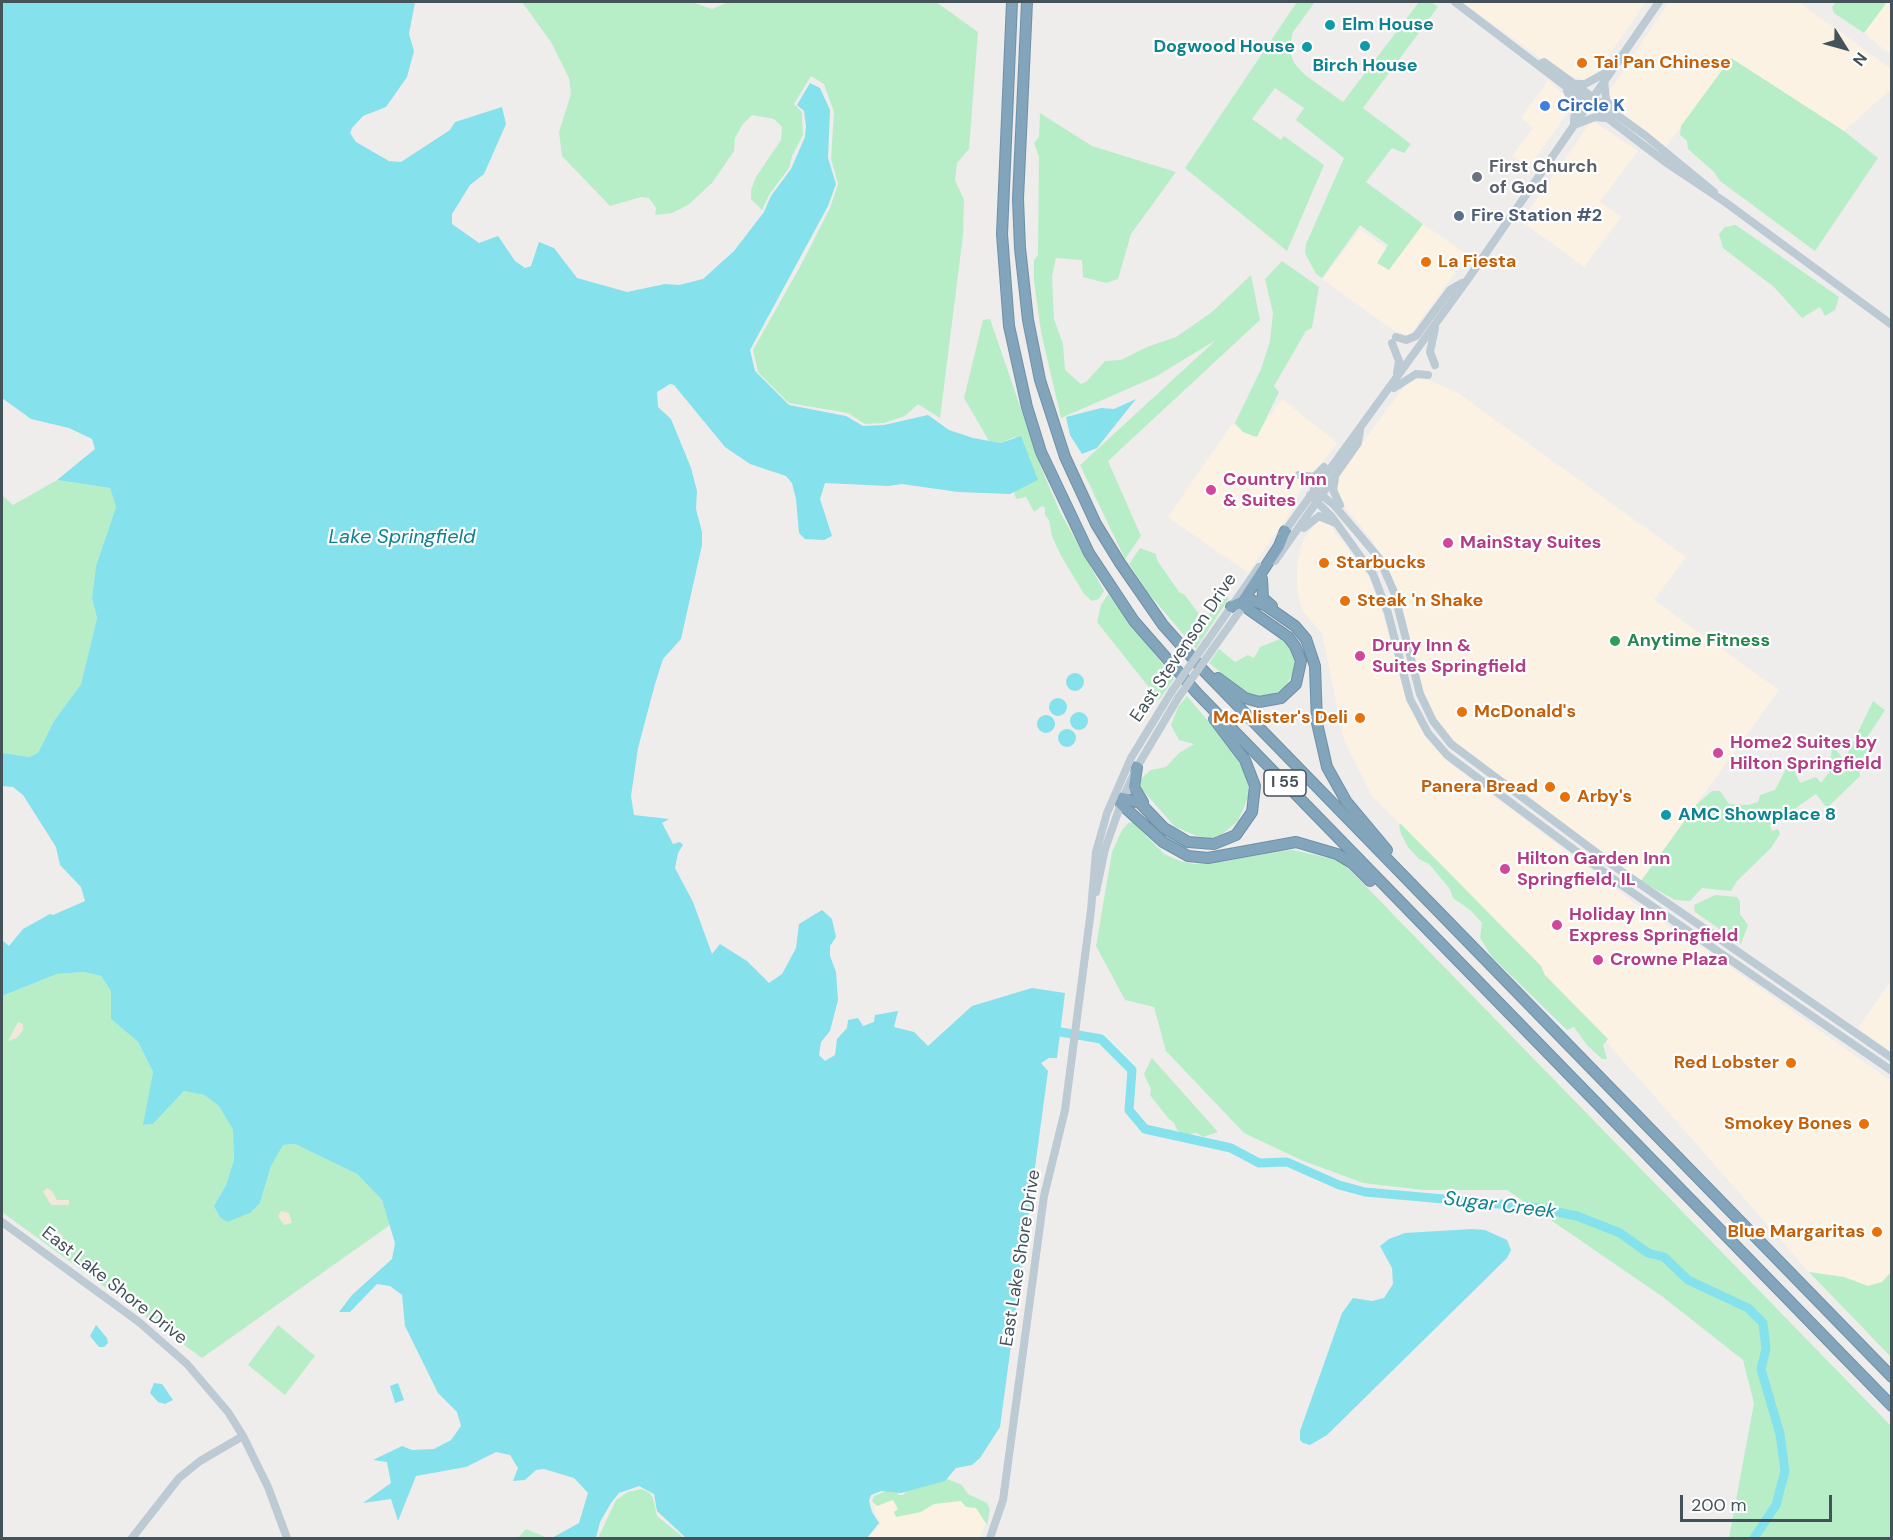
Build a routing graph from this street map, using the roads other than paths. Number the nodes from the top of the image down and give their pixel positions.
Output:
1 (1012, 2) edge
2 (1027, 2) edge
3 (1455, 2) edge
4 (1659, 2) edge
5 (1540, 64) junction
6 (1612, 69) junction
7 (1605, 80) junction
8 (1559, 81) junction
9 (1573, 84) junction
10 (1590, 100) junction
11 (1610, 121) junction
12 (1574, 125) junction
13 (1646, 136) junction
14 (1725, 202) junction
15 (1466, 282) junction
16 (1438, 319) junction
17 (1892, 325) edge
18 (1436, 365) dead end
19 (1428, 375) dead end
20 (1397, 379) junction
21 (1388, 391) junction
22 (1360, 430) junction
23 (1352, 436) junction
24 (1299, 475) dead end
25 (1336, 475) junction
26 (1316, 495) junction
27 (1334, 523) junction
28 (1285, 531) junction
29 (1373, 549) junction
30 (1275, 562) junction
31 (1262, 579) junction
32 (1144, 601) junction
33 (1245, 602) junction
34 (1231, 607) junction
35 (1150, 640) junction
36 (1209, 646) junction
37 (1410, 660) junction
38 (1315, 666) junction
39 (1422, 673) dead end
40 (1175, 695) junction
41 (1137, 767) junction
42 (1119, 800) junction
43 (1172, 832) junction
44 (1449, 924) junction
45 (1460, 963) junction
46 (1082, 981) joint
47 (1892, 1058) edge
48 (1879, 1062) junction
49 (1892, 1071) edge
50 (1892, 1077) edge
51 (2, 1222) edge
52 (1892, 1377) edge
53 (1892, 1406) edge
54 (243, 1436) junction
55 (132, 1539) edge
56 (287, 1539) edge
57 (990, 1539) edge

1 - 35 highway, I 55
2 - 32 highway, I 55
3 - 5 main road
4 - 6 main road, East Stevenson Drive
5 - 8 main road
5 - 9 main road
6 - 7 main road, East Stevenson Drive
6 - 9 main road
7 - 10 main road, East Stevenson Drive
7 - 13 main road
8 - 10 main road
8 - 12 main road
9 - 10 main road
10 - 11 main road
10 - 12 main road, East Stevenson Drive
10 - 13 main road
11 - 12 main road
11 - 14 main road
12 - 15 main road, East Stevenson Drive
13 - 14 main road
14 - 17 main road
15 - 16 main road, East Stevenson Drive
15 - 20 main road
16 - 18 main road
16 - 20 main road, East Stevenson Drive
19 - 21 main road
20 - 21 main road, East Stevenson Drive
21 - 22 main road, East Stevenson Drive
22 - 23 main road, East Stevenson Drive
22 - 25 main road, East Stevenson Drive
23 - 24 main road
23 - 26 main road, East Stevenson Drive
25 - 26 main road, East Stevenson Drive
25 - 29 main road
26 - 27 main road
26 - 28 main road, East Stevenson Drive
26 - 29 main road
26 - 30 main road, East Stevenson Drive
27 - 30 main road
27 - 48 main road
28 - 33 highway
28 - 34 main road, East Stevenson Drive
29 - 37 main road
30 - 31 main road, East Stevenson Drive
31 - 33 main road, East Stevenson Drive
31 - 38 highway
32 - 33 highway
32 - 44 highway, I 55
33 - 34 highway
33 - 36 main road, East Stevenson Drive
33 - 38 highway
34 - 36 main road, East Stevenson Drive
35 - 43 highway
35 - 45 highway, I 55
36 - 40 main road, East Stevenson Drive, bridge
37 - 39 main road
37 - 47 main road
38 - 44 highway
40 - 41 main road, East Stevenson Drive
40 - 42 main road, East Stevenson Drive
41 - 42 main road, East Stevenson Drive
41 - 43 highway
42 - 43 highway
42 - 45 highway
42 - 46 main road, East Stevenson Drive
44 - 52 highway, I 55
45 - 53 highway, I 55
46 - 57 main road, East Lake Shore Drive
48 - 49 main road
48 - 50 main road
51 - 54 main road, East Lake Shore Drive
54 - 55 main road
54 - 56 main road, East Lake Shore Drive

